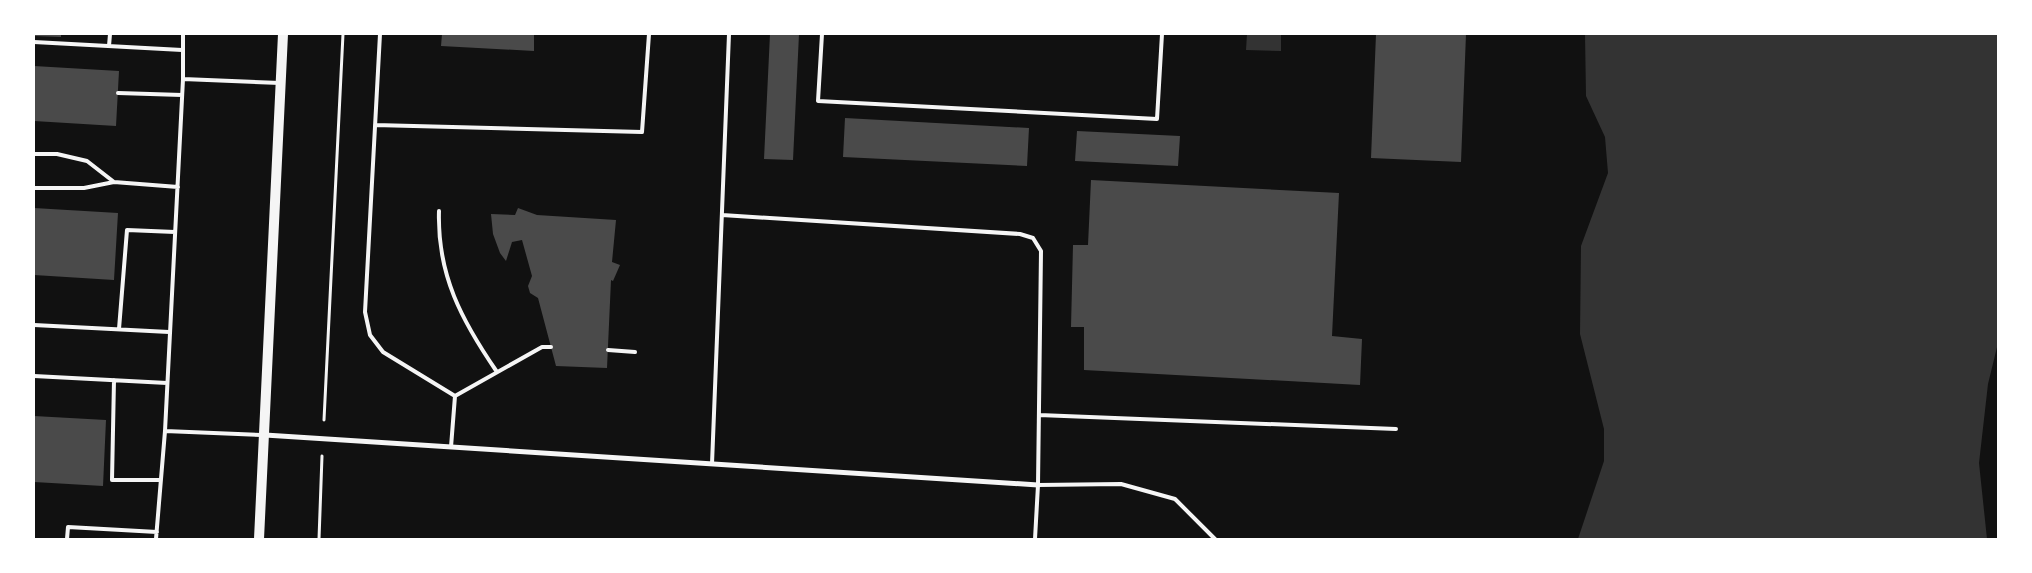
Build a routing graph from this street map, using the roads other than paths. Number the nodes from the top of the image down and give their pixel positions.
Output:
1 (110, 34) edge
2 (183, 34) edge
3 (283, 34) edge
4 (380, 34) edge
5 (649, 34) edge
6 (729, 34) edge
7 (822, 34) edge
8 (1162, 34) edge
9 (34, 42) edge
10 (109, 46) junction
11 (182, 50) junction
12 (183, 79) junction
13 (281, 83) junction
14 (118, 92) dead end
15 (182, 95) junction
16 (375, 125) junction
17 (34, 154) edge
18 (114, 182) junction
19 (178, 186) junction
20 (34, 188) edge
21 (439, 211) dead end
22 (722, 215) junction
23 (175, 232) junction
24 (34, 325) edge
25 (119, 329) junction
26 (169, 332) junction
27 (551, 347) dead end
28 (608, 350) dead end
29 (634, 352) dead end
30 (497, 372) junction
31 (34, 376) edge
32 (114, 380) junction
33 (167, 383) junction
34 (455, 396) junction
35 (1039, 415) junction
36 (1396, 430) dead end
37 (165, 431) junction
38 (265, 435) junction
39 (451, 447) junction
40 (712, 464) junction
41 (161, 480) junction
42 (1038, 485) junction
43 (157, 532) junction
44 (67, 539) edge
45 (156, 539) edge
46 (260, 539) edge
47 (1035, 539) edge
48 (1215, 539) edge

1 - 10 lane
2 - 11 lane
3 - 13 main road
4 - 16 lane
5 - 16 lane
6 - 22 lane
7 - 8 lane
9 - 10 lane
10 - 11 lane
11 - 12 lane
12 - 13 lane
12 - 15 lane
13 - 38 main road
14 - 15 lane
15 - 19 lane
16 - 34 lane
17 - 18 lane
18 - 19 lane
18 - 20 lane
19 - 23 lane
21 - 30 lane
22 - 35 lane
22 - 40 lane
23 - 25 lane
23 - 26 lane
24 - 25 lane
25 - 26 lane
26 - 33 lane
27 - 30 lane
28 - 29 lane
30 - 34 lane
31 - 32 lane
32 - 33 lane
32 - 41 lane
33 - 37 lane
34 - 39 lane
35 - 36 lane
35 - 42 lane
37 - 38 lane
37 - 41 lane
38 - 39 street
38 - 46 main road
39 - 40 street
40 - 42 street
41 - 43 lane
42 - 47 lane
42 - 48 lane
43 - 44 lane
43 - 45 lane

